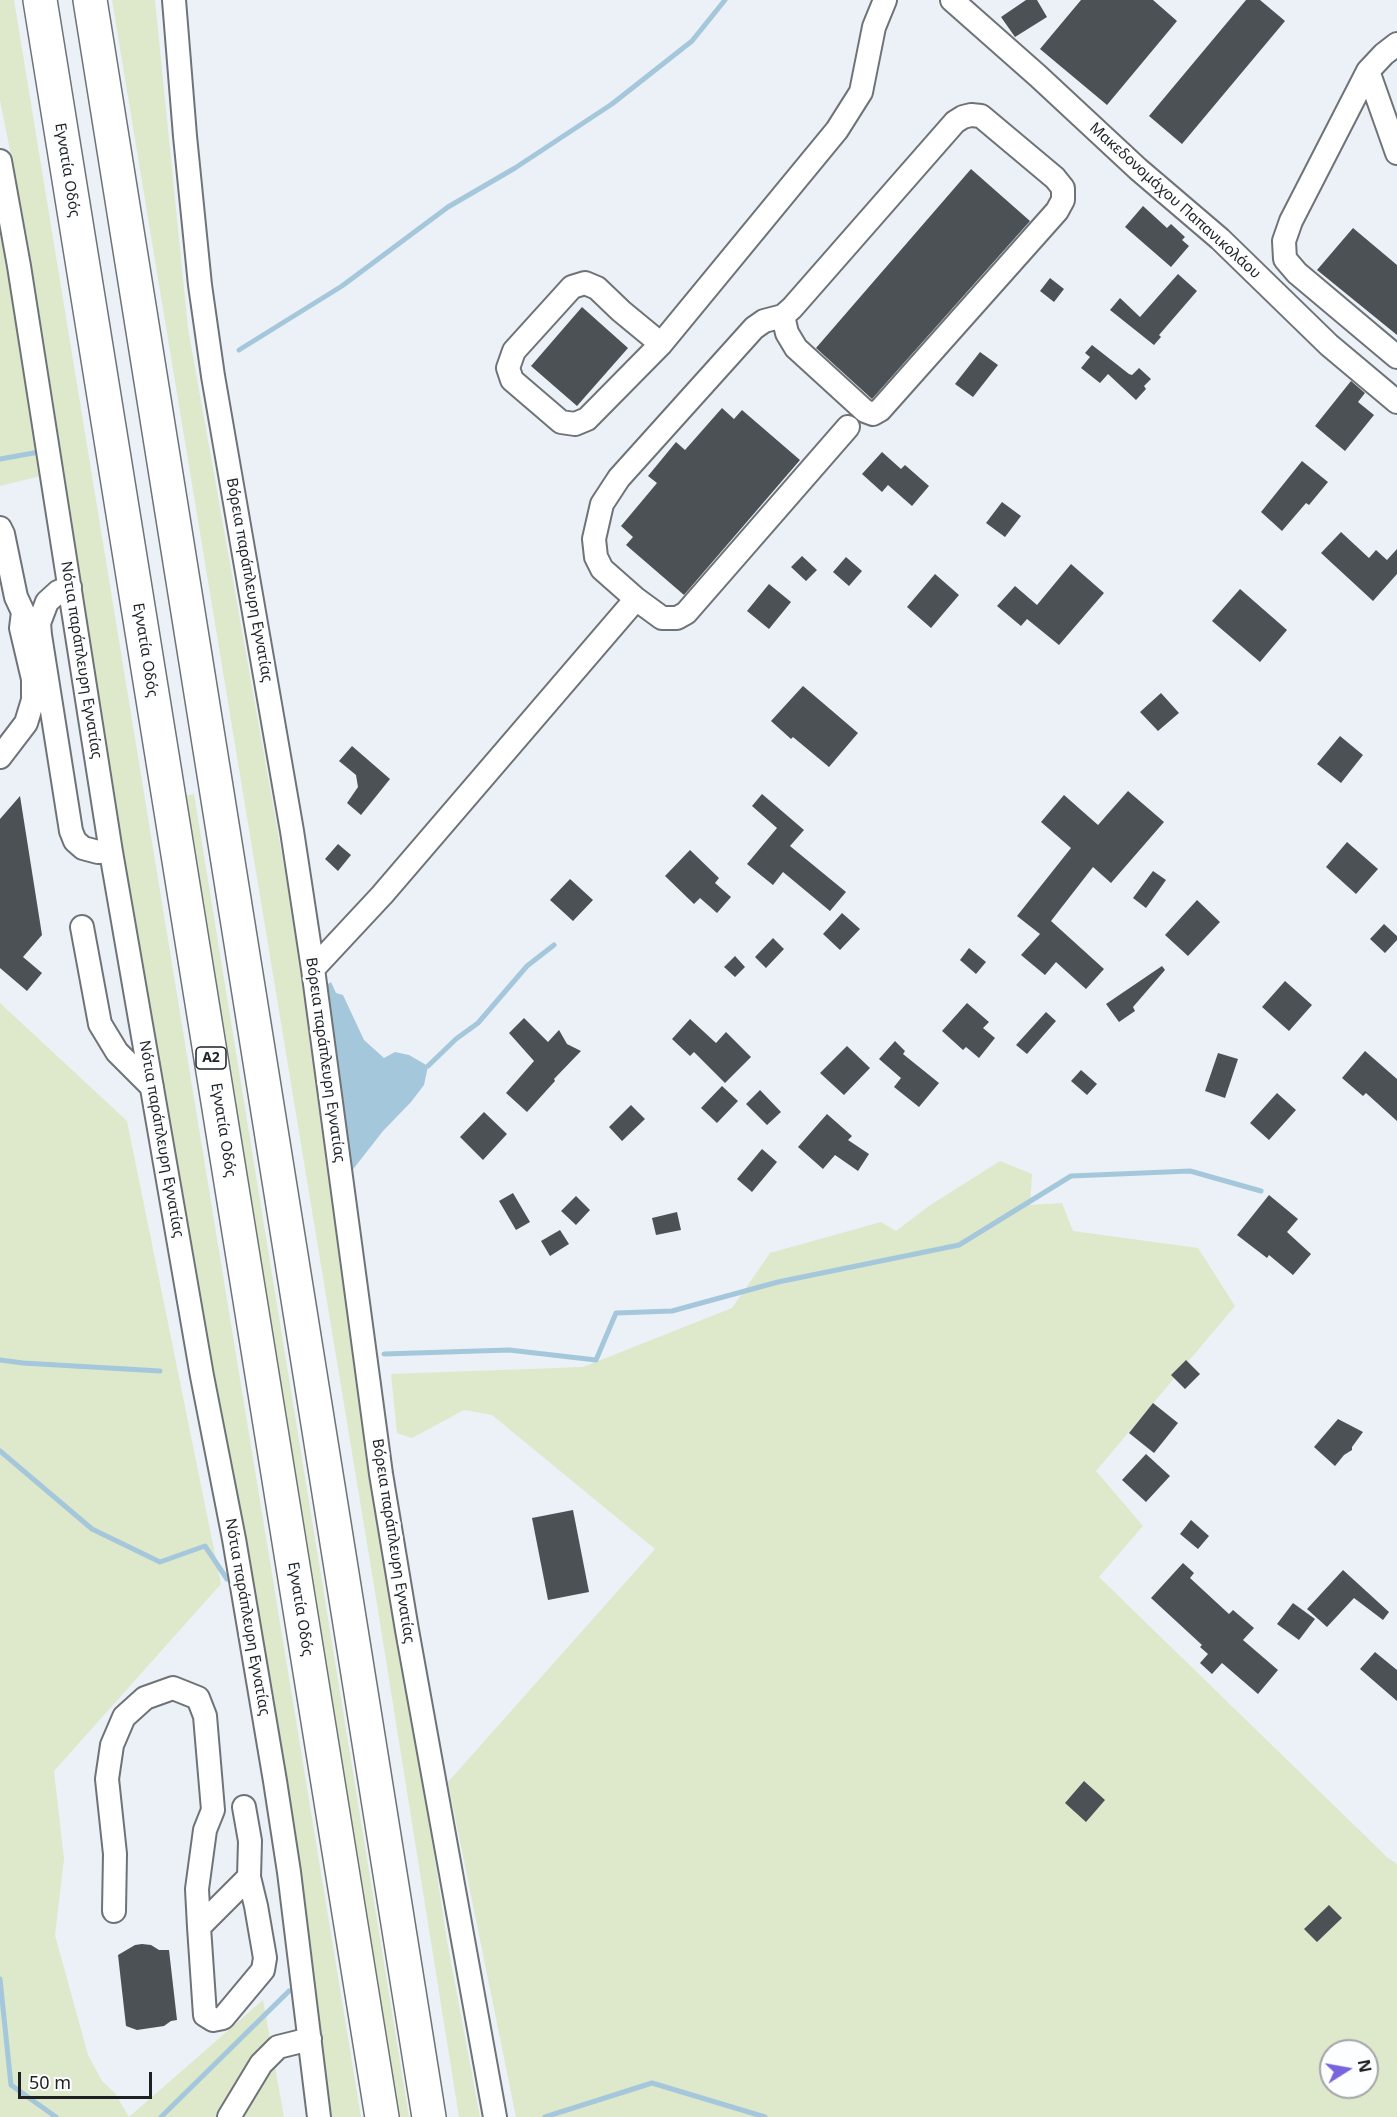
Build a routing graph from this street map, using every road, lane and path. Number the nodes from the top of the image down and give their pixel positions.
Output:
1 (40, 0) edge
2 (90, 0) edge
3 (174, 0) edge
4 (885, 0) edge
5 (952, 0) edge
6 (1397, 44) edge
7 (1368, 71) junction
8 (1397, 153) edge
9 (0, 161) edge
10 (783, 316) junction
11 (661, 344) junction
12 (1397, 357) edge
13 (1397, 402) edge
14 (848, 427) dead end
15 (0, 528) edge
16 (70, 587) junction
17 (636, 599) junction
18 (32, 615) junction
19 (0, 757) edge
20 (111, 852) junction
21 (82, 927) dead end
22 (313, 969) junction
23 (152, 1086) junction
24 (275, 1780) junction
25 (244, 1807) junction
26 (213, 1810) junction
27 (249, 1876) junction
28 (114, 1911) dead end
29 (199, 1927) junction
30 (310, 2039) junction
31 (229, 2117) edge
32 (319, 2117) edge
33 (382, 2117) edge
34 (429, 2117) edge
35 (495, 2117) edge

1 - 33 highway, Εγνατία Οδός / Α2
2 - 34 highway
3 - 22 street, Βόρεια παράπλευρη Εγνατίας
4 - 11 street
5 - 13 street, Μακεδονομάχου Παπανικολάου
6 - 7 street
7 - 8 street
7 - 12 street
9 - 16 street, Νότια παράπλευρη Εγνατίας
10 - 10 street
10 - 17 street
11 - 11 street
14 - 17 street
15 - 18 street
16 - 18 street
16 - 20 street, Νότια παράπλευρη Εγνατίας
17 - 22 street
18 - 19 street
18 - 20 street
20 - 23 street, Νότια παράπλευρη Εγνατίας
21 - 23 street
22 - 35 street, Βόρεια παράπλευρη Εγνατίας
23 - 24 street, Νότια παράπλευρη Εγνατίας
24 - 25 street
24 - 30 street, Νότια παράπλευρη Εγνατίας
25 - 26 street
25 - 27 street
26 - 28 street
26 - 29 street
27 - 29 street
27 - 29 street
30 - 31 street
30 - 32 street, Νότια παράπλευρη Εγνατίας

